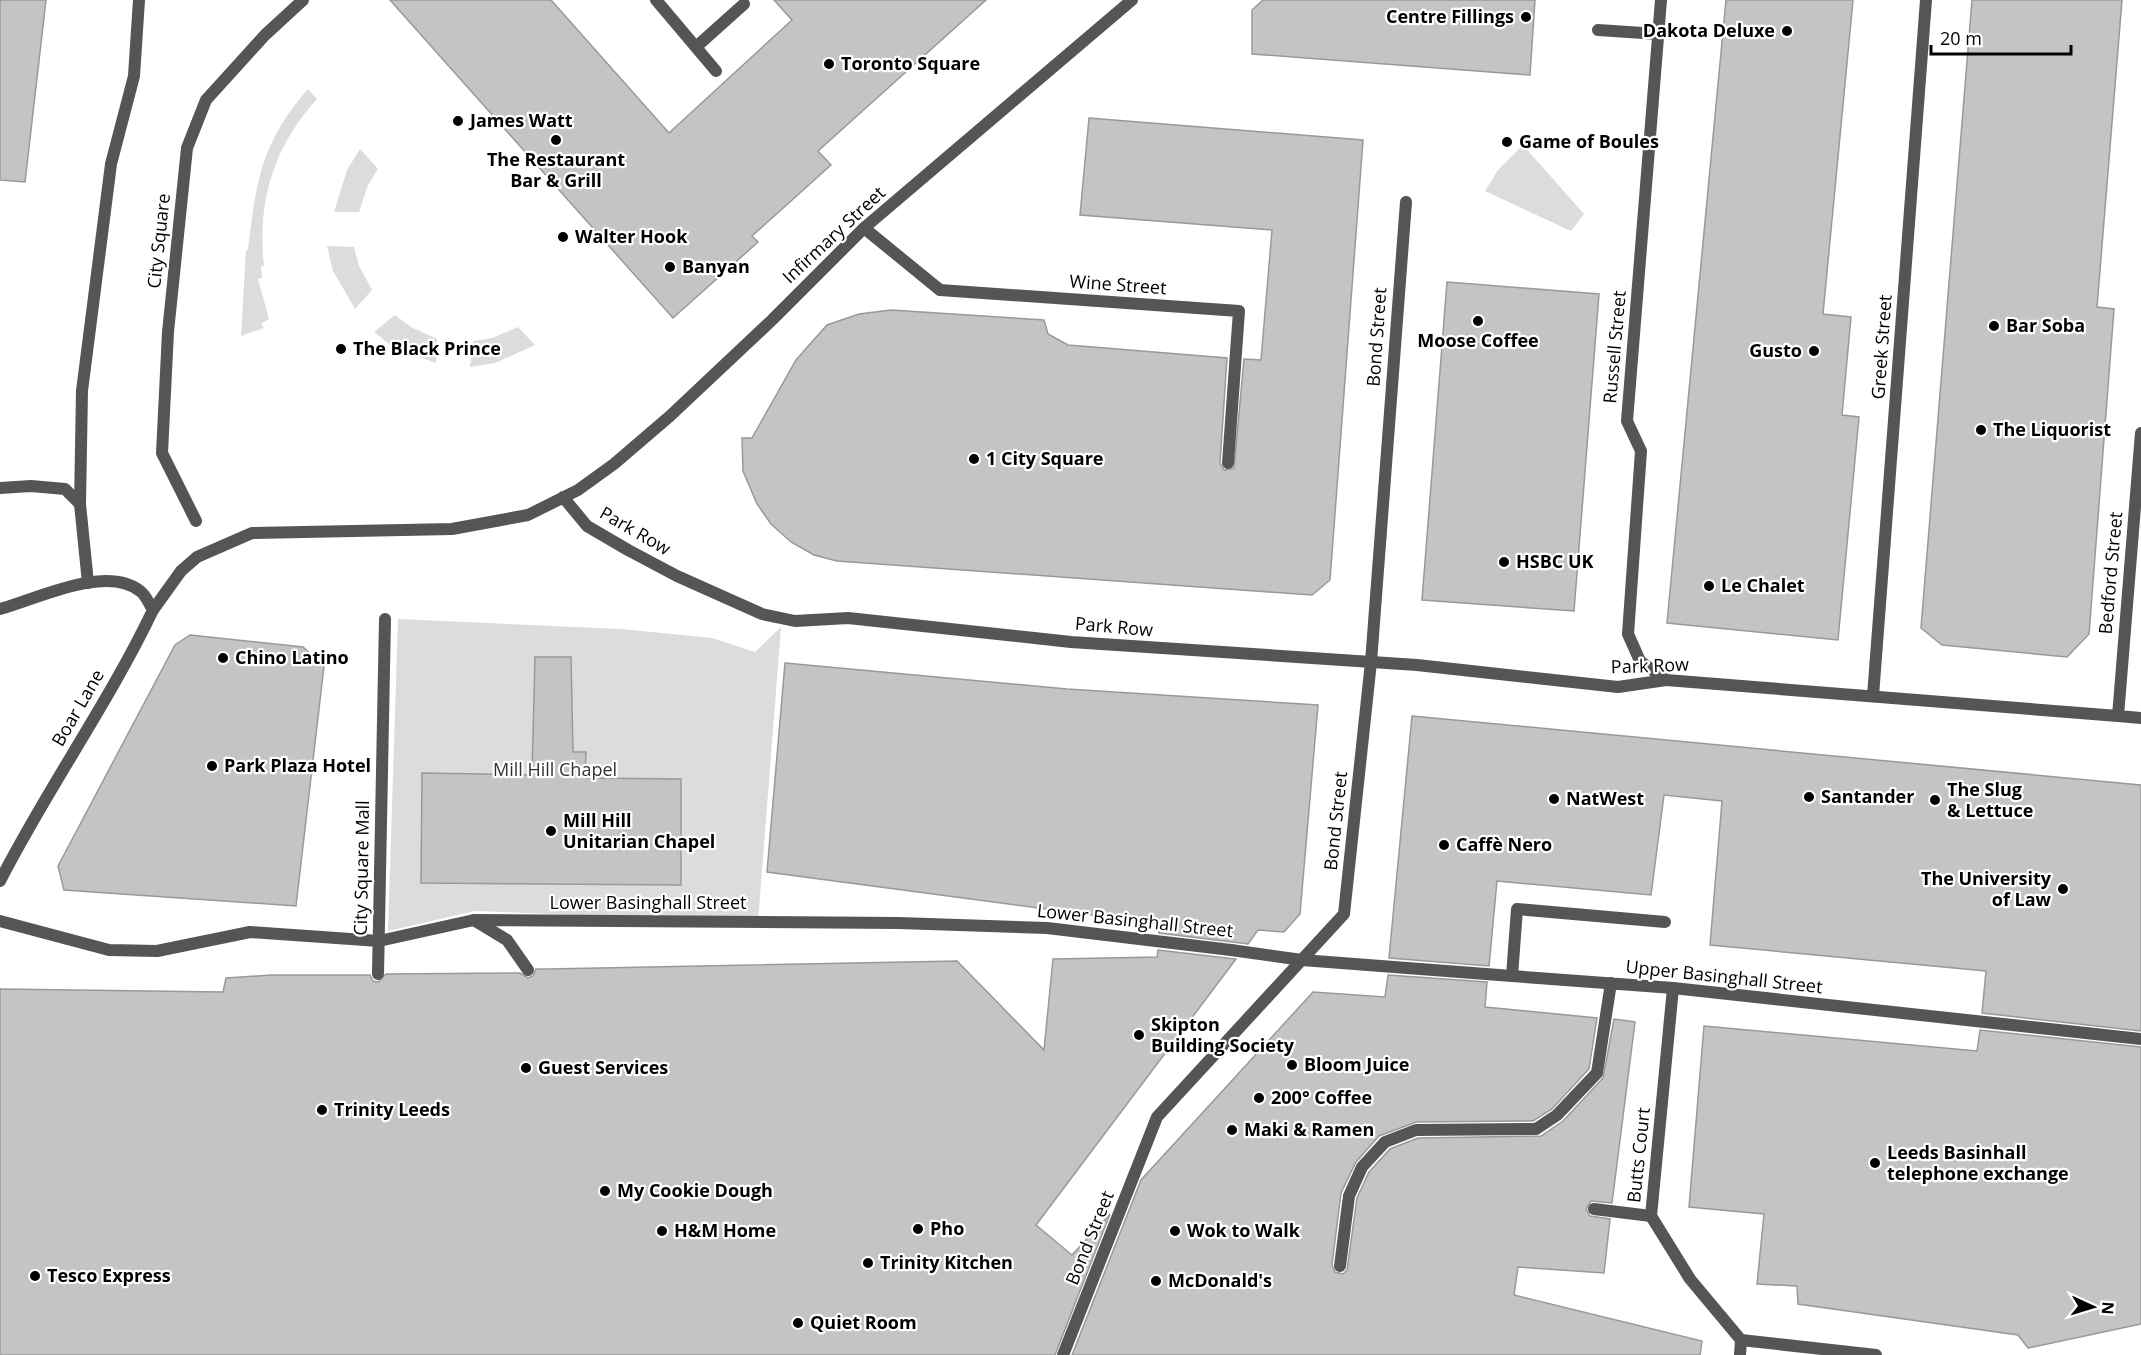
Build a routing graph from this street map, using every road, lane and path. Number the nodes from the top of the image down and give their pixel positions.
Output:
1 (139, 0) edge
2 (303, 0) edge
3 (656, 0) edge
4 (1132, 0) edge
5 (1661, 0) edge
6 (1926, 0) edge
7 (744, 4) dead end
8 (1598, 30) dead end
9 (1658, 34) junction
10 (696, 47) junction
11 (716, 71) dead end
12 (1406, 202) dead end
13 (864, 228) junction
14 (2141, 433) edge
15 (1228, 463) dead end
16 (0, 488) edge
17 (563, 497) junction
18 (80, 504) junction
19 (196, 522) dead end
20 (93, 582) junction
21 (0, 609) edge
22 (153, 610) junction
23 (385, 619) dead end
24 (1371, 662) junction
25 (1666, 680) junction
26 (1873, 696) junction
27 (2118, 716) junction
28 (2141, 718) edge
29 (0, 881) edge
30 (474, 920) junction
31 (0, 921) edge
32 (1665, 922) dead end
33 (379, 941) junction
34 (1302, 960) junction
35 (528, 970) dead end
36 (378, 974) dead end
37 (1512, 976) junction
38 (1611, 984) junction
39 (1673, 988) junction
40 (2141, 1039) edge
41 (1594, 1209) dead end
42 (1651, 1216) junction
43 (1340, 1266) dead end
44 (1742, 1341) junction
45 (1063, 1355) edge
46 (1740, 1355) edge
47 (1876, 1355) edge

1 - 18 street
2 - 19 street, City Square
3 - 10 street
4 - 13 street, Infirmary Street
5 - 9 street, Russell Street
6 - 26 street, Greek Street
7 - 10 street
8 - 9 street
9 - 25 street, Russell Street
10 - 11 street
12 - 24 street, Bond Street
13 - 15 street, Wine Street
13 - 17 street, Infirmary Street
14 - 27 street, Bedford Street
16 - 18 street
17 - 22 street
17 - 24 street, Park Row
18 - 20 street
20 - 21 street
20 - 22 street
22 - 29 street, Boar Lane
23 - 33 street, City Square Mall
24 - 25 street, Park Row
24 - 34 street, Bond Street
25 - 26 street, Park Row
26 - 27 street, Park Row
27 - 28 street, Park Row
30 - 33 street, Lower Basinghall Street
30 - 34 street, Lower Basinghall Street
30 - 35 street
31 - 33 street, Lower Basinghall Street
32 - 37 street
33 - 36 street, City Square Mall
34 - 37 street, Upper Basinghall Street
34 - 45 street, Bond Street
37 - 38 street, Upper Basinghall Street
38 - 39 street, Upper Basinghall Street
38 - 43 street
39 - 40 street, Upper Basinghall Street
39 - 42 street, Butts Court
41 - 42 street
42 - 44 street, Butts Court
44 - 46 street
44 - 47 street

